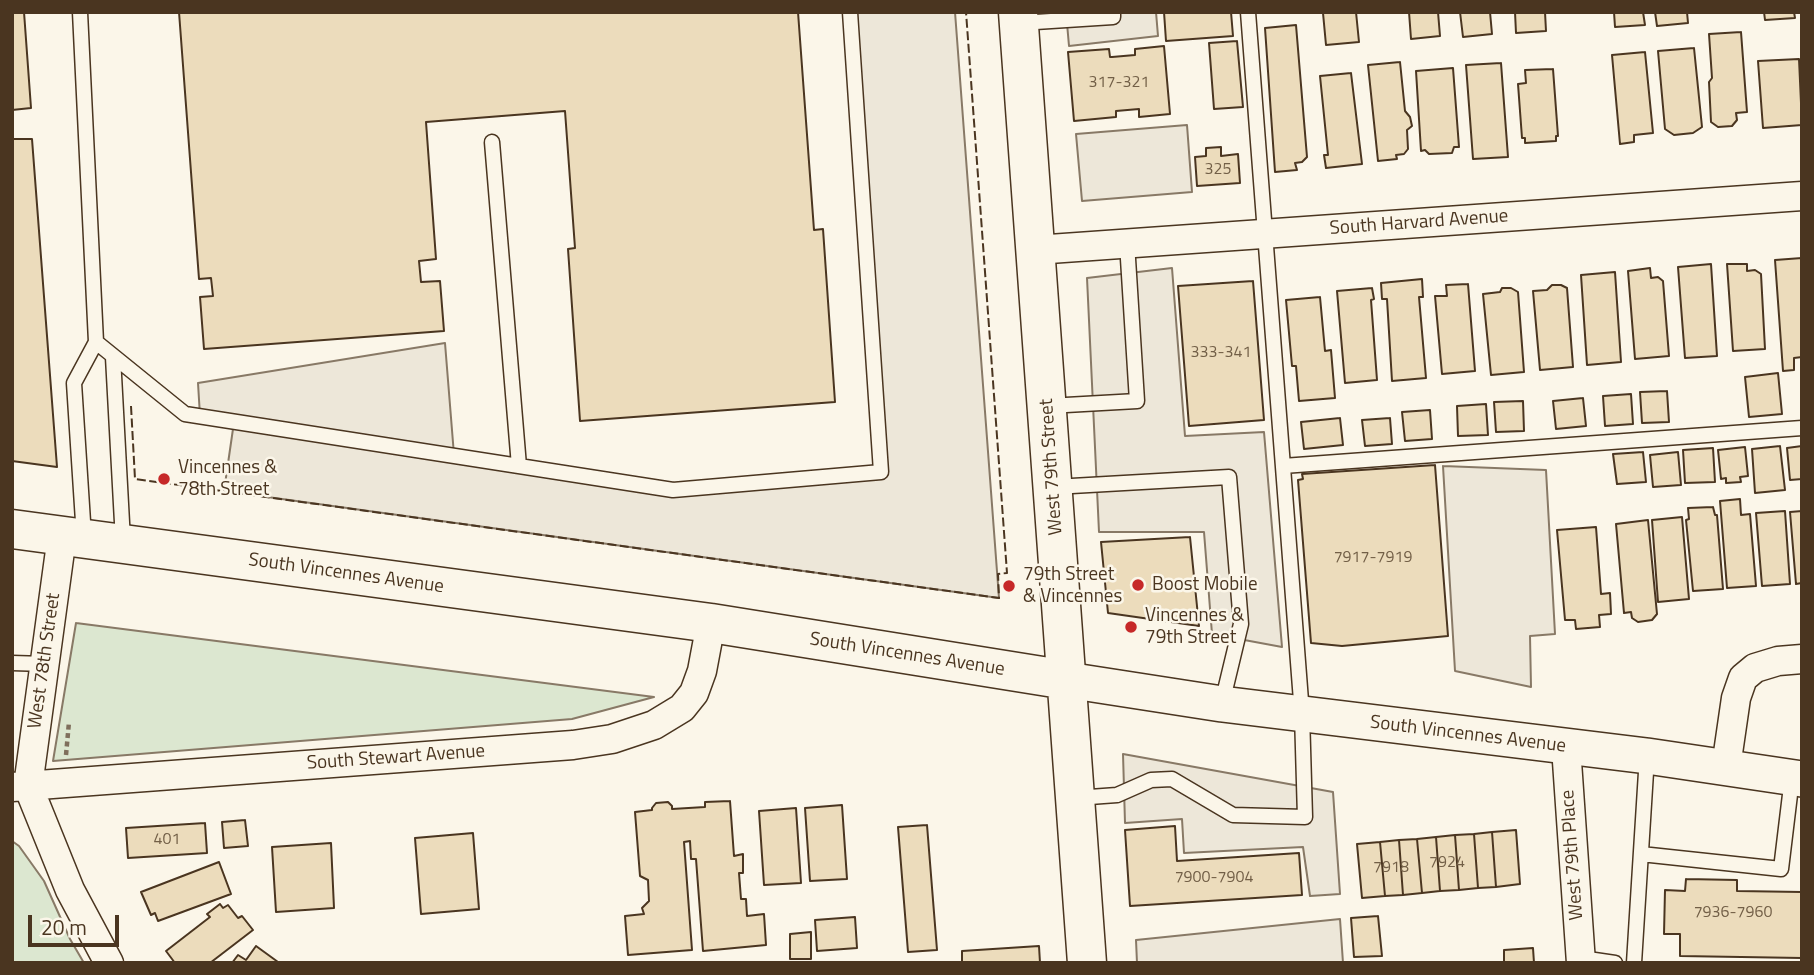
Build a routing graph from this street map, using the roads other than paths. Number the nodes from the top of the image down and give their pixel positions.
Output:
1 (80, 12) edge
2 (850, 12) edge
3 (1113, 12) edge
4 (1248, 12) edge
5 (1018, 18) edge
6 (492, 142) dead end
7 (1802, 196) edge
8 (1265, 234) junction
9 (1127, 243) junction
10 (1035, 250) junction
11 (96, 342) junction
12 (113, 357) junction
13 (1047, 406) junction
14 (1802, 428) edge
15 (519, 466) junction
16 (1283, 466) junction
17 (1053, 487) junction
18 (12, 529) edge
19 (73, 538) junction
20 (123, 544) junction
21 (711, 623) junction
22 (1802, 659) edge
23 (12, 663) edge
24 (45, 664) junction
25 (1067, 680) junction
26 (1222, 704) junction
27 (1302, 714) junction
28 (1566, 747) junction
29 (1647, 756) junction
30 (1726, 767) junction
31 (1797, 779) edge
32 (20, 787) edge
33 (1076, 798) junction
34 (1641, 853) junction
35 (1581, 960) edge
36 (109, 963) edge
37 (1087, 963) edge
38 (1615, 963) edge
39 (1634, 963) edge

1 - 11 lane
2 - 15 lane
3 - 5 lane
4 - 8 lane
5 - 10 main road, West 79th Street
6 - 15 lane
7 - 8 street, South Harvard Avenue
8 - 9 street, South Harvard Avenue
8 - 16 lane
9 - 10 street, South Harvard Avenue
9 - 13 lane
10 - 13 main road, West 79th Street
11 - 12 lane
11 - 19 lane
12 - 15 lane
12 - 20 lane
13 - 17 main road, West 79th Street
14 - 16 lane
16 - 27 lane
17 - 25 main road, West 79th Street
17 - 26 lane
18 - 19 main road, South Vincennes Avenue
19 - 20 main road, South Vincennes Avenue
19 - 24 street, West 78th Street
20 - 21 main road, South Vincennes Avenue
21 - 25 main road, South Vincennes Avenue
21 - 32 street, South Stewart Avenue
22 - 30 street
23 - 24 lane
24 - 32 street, West 78th Street
25 - 26 street, South Vincennes Avenue
25 - 33 main road, West 79th Street
26 - 27 street, South Vincennes Avenue
27 - 28 street, South Vincennes Avenue
27 - 33 lane
28 - 29 street, South Vincennes Avenue
28 - 35 street, West 79th Place
29 - 30 street, South Vincennes Avenue
29 - 34 lane
30 - 31 street, South Vincennes Avenue
31 - 34 lane
32 - 36 street
33 - 37 main road, West 79th Street
34 - 39 lane
35 - 38 lane

